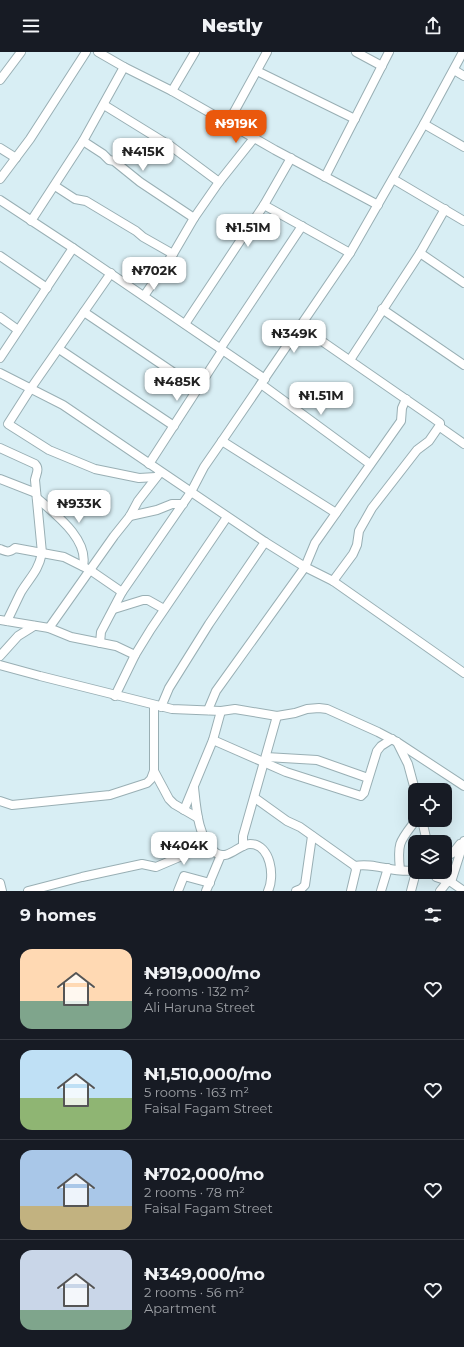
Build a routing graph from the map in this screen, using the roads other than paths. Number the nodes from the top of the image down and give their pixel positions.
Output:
1 (21, 52) edge
2 (86, 52) edge
3 (98, 52) edge
4 (195, 52) edge
5 (267, 52) edge
6 (356, 52) edge
7 (389, 52) edge
8 (463, 52) edge
9 (382, 66) junction
10 (124, 67) junction
11 (454, 70) junction
12 (257, 71) junction
13 (464, 76) edge
14 (0, 80) edge
15 (172, 91) junction
16 (104, 104) junction
17 (355, 119) junction
18 (228, 123) junction
19 (424, 124) junction
20 (254, 138) junction
21 (83, 141) junction
22 (464, 147) edge
23 (0, 148) edge
24 (16, 158) junction
25 (291, 158) junction
26 (325, 177) junction
27 (0, 179) edge
28 (393, 179) junction
29 (219, 182) junction
30 (55, 186) junction
31 (0, 200) edge
32 (264, 205) junction
33 (378, 205) junction
34 (445, 209) junction
35 (194, 218) junction
36 (32, 221) junction
37 (464, 221) edge
38 (302, 226) junction
39 (73, 248) junction
40 (350, 253) junction
41 (420, 253) junction
42 (173, 254) junction
43 (0, 256) edge
44 (111, 273) junction
45 (464, 283) edge
46 (47, 288) junction
47 (144, 296) junction
48 (382, 309) junction
49 (84, 312) junction
50 (0, 317) edge
51 (185, 324) junction
52 (300, 326) junction
53 (18, 330) junction
54 (59, 349) junction
55 (221, 350) junction
56 (0, 358) edge
57 (350, 360) junction
58 (464, 364) edge
59 (0, 372) edge
60 (263, 382) junction
61 (32, 388) junction
62 (198, 388) junction
63 (406, 399) junction
64 (174, 426) junction
65 (440, 427) junction
66 (222, 441) junction
67 (464, 444) edge
68 (0, 448) edge
69 (149, 464) junction
70 (370, 464) junction
71 (158, 474) junction
72 (1, 482) edge
73 (191, 492) junction
74 (37, 496) junction
75 (183, 504) junction
76 (336, 513) junction
77 (130, 516) junction
78 (227, 517) junction
79 (265, 542) junction
80 (0, 549) edge
81 (42, 553) junction
82 (305, 567) junction
83 (86, 568) junction
84 (334, 581) junction
85 (122, 592) junction
86 (114, 609) junction
87 (164, 609) junction
88 (3, 621) edge
89 (34, 626) junction
90 (49, 628) junction
91 (100, 643) junction
92 (0, 656) edge
93 (135, 656) junction
94 (0, 665) edge
95 (464, 673) edge
96 (115, 696) junction
97 (158, 706) junction
98 (208, 710) junction
99 (221, 711) junction
100 (277, 716) junction
101 (213, 740) junction
102 (395, 741) junction
103 (265, 760) junction
104 (154, 771) junction
105 (368, 778) junction
106 (413, 783) edge
107 (464, 786) edge
108 (194, 787) junction
109 (254, 798) junction
110 (0, 801) edge
111 (184, 810) junction
112 (198, 818) junction
113 (411, 827) edge
114 (312, 836) junction
115 (464, 838) edge
116 (464, 842) edge
117 (208, 843) junction
118 (243, 846) junction
119 (452, 854) edge
120 (221, 855) junction
121 (355, 866) junction
122 (388, 868) junction
123 (400, 870) junction
124 (408, 870) edge
125 (414, 879) edge
126 (442, 879) edge
127 (210, 882) junction
128 (450, 882) junction
129 (0, 883) edge
130 (2, 891) edge
131 (28, 891) edge
132 (178, 891) edge
133 (206, 891) edge
134 (268, 891) edge
135 (296, 891) edge
136 (351, 891) edge
137 (381, 891) edge
138 (410, 891) edge
139 (440, 891) edge
140 (464, 891) edge

1 - 14 street
2 - 24 street
3 - 10 street
4 - 15 street
5 - 12 street
6 - 9 street
7 - 9 street
8 - 11 street
9 - 17 street
10 - 15 street
10 - 16 street
11 - 13 street
11 - 19 street
12 - 17 street
12 - 18 street
15 - 18 street
16 - 21 street
16 - 29 street
17 - 26 street
18 - 20 street
19 - 22 street
19 - 28 street
20 - 25 street
20 - 29 street
21 - 30 street
21 - 35 street
23 - 24 street
24 - 27 street
25 - 26 street
25 - 32 street
26 - 33 street
28 - 33 street
28 - 34 street
29 - 35 street
30 - 36 street
30 - 42 street
31 - 36 street
32 - 38 street
32 - 51 street
33 - 40 street
34 - 37 street
34 - 41 street
35 - 42 street
36 - 39 street
38 - 40 street
38 - 55 street
39 - 44 street
39 - 46 street
40 - 52 street
41 - 45 street
41 - 48 street
42 - 47 street
43 - 46 street
44 - 47 street
44 - 49 street
46 - 53 street
47 - 51 street
48 - 57 street
48 - 58 street
49 - 54 street
49 - 62 street
50 - 53 street
51 - 55 street
52 - 57 street
52 - 60 street
53 - 56 street
54 - 61 street
54 - 64 street
55 - 60 street
55 - 62 street
57 - 63 street
59 - 61 street
60 - 66 street
60 - 70 street
61 - 69 street
61 - 71 street
62 - 64 street
63 - 65 street
63 - 70 street
64 - 69 street
65 - 67 street
65 - 84 street
66 - 73 street
66 - 76 street
68 - 74 street
69 - 71 street
70 - 76 street
71 - 73 street
71 - 77 street
72 - 74 street
73 - 75 street
73 - 78 street
74 - 81 street
74 - 83 street
75 - 77 street
75 - 85 street
76 - 82 street
77 - 83 street
78 - 79 street
78 - 87 street
79 - 82 street
79 - 97 street
80 - 81 street
81 - 83 street
81 - 88 street
82 - 84 street
82 - 98 street
83 - 85 street
83 - 90 street
84 - 95 street
85 - 86 street
86 - 87 street
86 - 91 street
87 - 93 street
88 - 89 street
89 - 90 street
89 - 92 street
90 - 91 street
91 - 93 street
93 - 96 street
94 - 96 street
96 - 97 street
97 - 98 street
97 - 104 street
98 - 99 street
99 - 100 street
99 - 101 street
100 - 102 street
100 - 103 street
101 - 103 street
101 - 108 street
102 - 105 street
102 - 106 street
102 - 107 street
103 - 105 street
103 - 105 street
103 - 109 street
104 - 110 street
104 - 111 street
108 - 111 street
108 - 112 street
109 - 114 street
109 - 118 street
111 - 112 street
112 - 117 street
113 - 123 street
114 - 121 street
114 - 135 street
115 - 119 street
116 - 128 street
117 - 120 street
117 - 131 street
118 - 120 street
118 - 134 street
120 - 127 street
121 - 122 street
121 - 136 street
122 - 123 street
122 - 137 street
123 - 124 street
125 - 138 street
126 - 128 street
127 - 132 street
127 - 133 street
128 - 139 street
128 - 140 street
129 - 130 street

